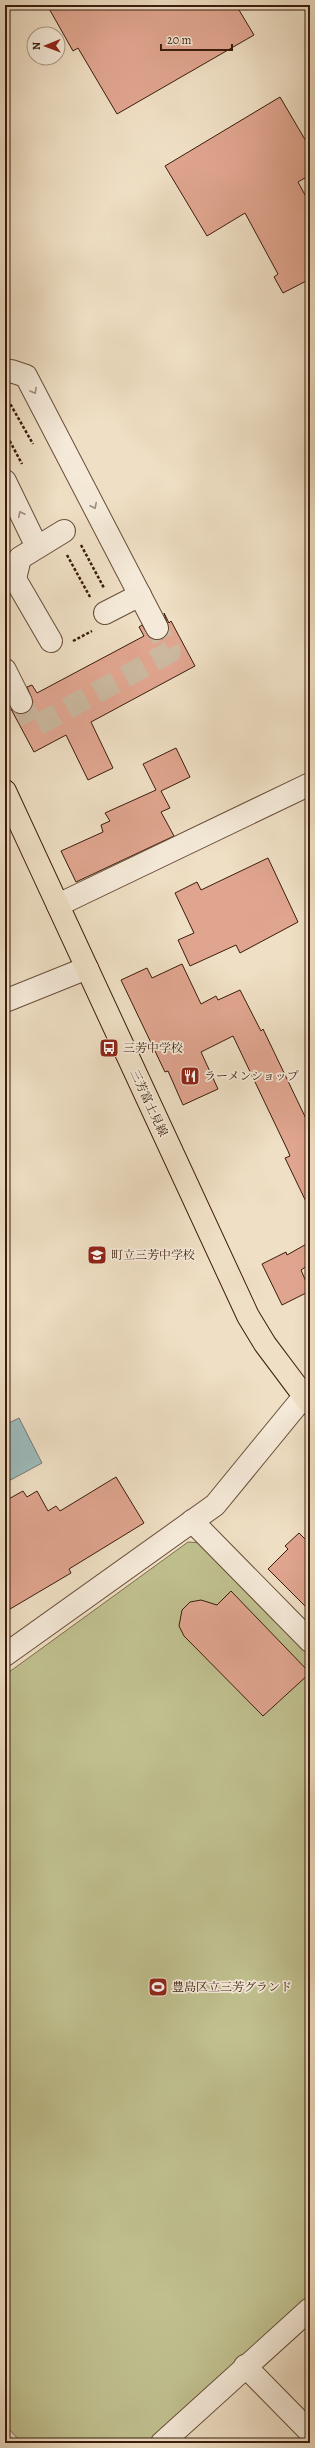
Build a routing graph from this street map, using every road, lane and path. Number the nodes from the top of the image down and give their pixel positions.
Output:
1 (5, 372) edge
2 (8, 400) dead end
3 (37, 450) dead end
4 (5, 482) edge
5 (69, 541) junction
6 (37, 547) junction
7 (8, 575) edge
8 (140, 595) junction
9 (100, 608) junction
10 (157, 628) tunnel mouth
11 (61, 641) joint
12 (5, 670) edge
13 (21, 702) tunnel mouth
14 (310, 784) edge
15 (5, 791) edge
16 (58, 905) junction
17 (87, 968) junction
18 (5, 1001) edge
19 (308, 1397) edge
20 (192, 1521) junction
21 (310, 1642) edge
22 (5, 1655) edge
23 (310, 2309) edge
24 (245, 2366) junction
25 (310, 2432) edge
26 (162, 2443) edge

1 -> 8 street
2 - 3 path
6 -> 4 street
5 - 6 street
5 - 9 path
5 - 9 path
6 - 7 street
7 - 11 street
8 - 9 street
8 - 10 street
9 - 11 path
12 - 13 street
14 - 16 street
15 - 16 main road, 三芳富士見線
16 - 17 main road, 三芳富士見線
17 - 18 street
17 - 19 main road, 三芳富士見線
19 - 20 street
20 - 21 street
20 - 22 street
23 - 24 street
24 - 25 street
24 - 26 street

